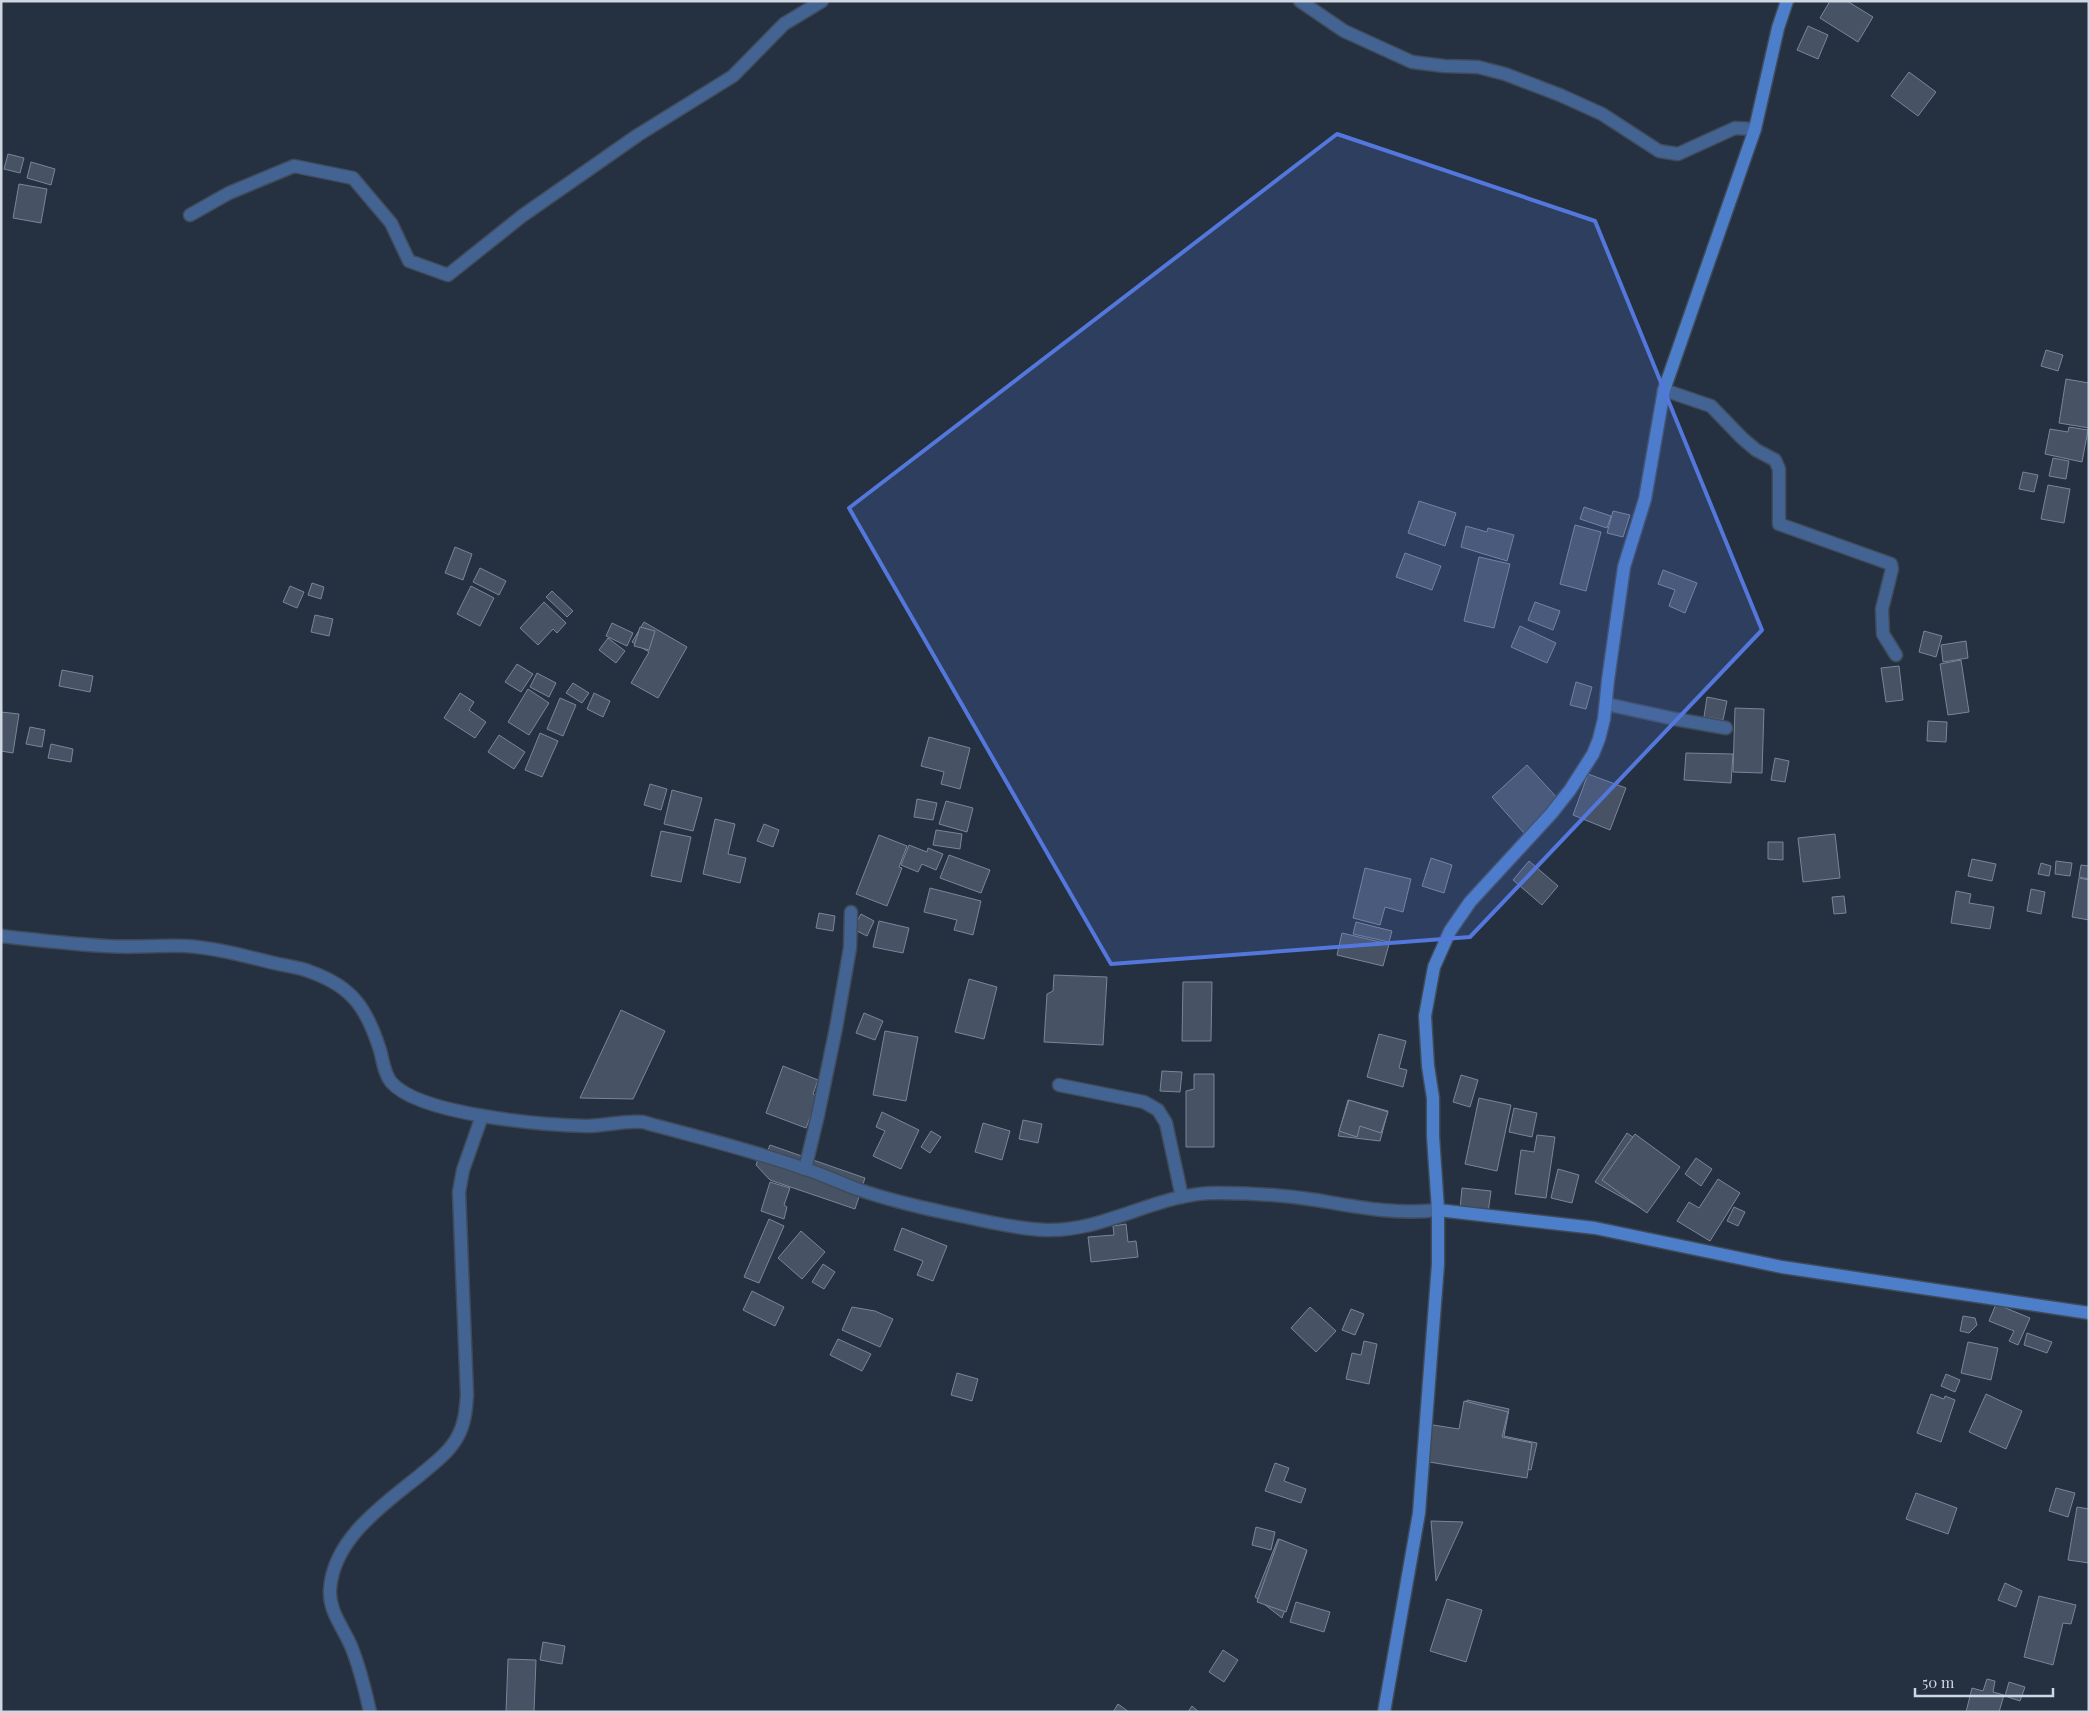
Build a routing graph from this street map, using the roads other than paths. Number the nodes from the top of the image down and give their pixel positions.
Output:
1 (822, 1) edge
2 (1300, 1) edge
3 (1787, 1) edge
4 (1755, 129) junction
5 (190, 215) dead end
6 (1664, 390) junction
7 (1896, 655) dead end
8 (1606, 704) junction
9 (1726, 728) dead end
10 (851, 912) dead end
11 (1, 936) edge
12 (1059, 1085) dead end
13 (482, 1116) junction
14 (805, 1168) junction
15 (1182, 1197) junction
16 (1438, 1210) junction
17 (2089, 1313) edge
18 (370, 1712) edge
19 (1384, 1712) edge

1 - 5 street
2 - 4 street
3 - 4 main road
4 - 6 main road
6 - 7 street
6 - 8 main road
8 - 9 street
8 - 16 main road
10 - 14 street
11 - 13 street
12 - 15 street
13 - 14 street
13 - 18 street
14 - 15 street
15 - 16 street
16 - 17 main road
16 - 19 main road

